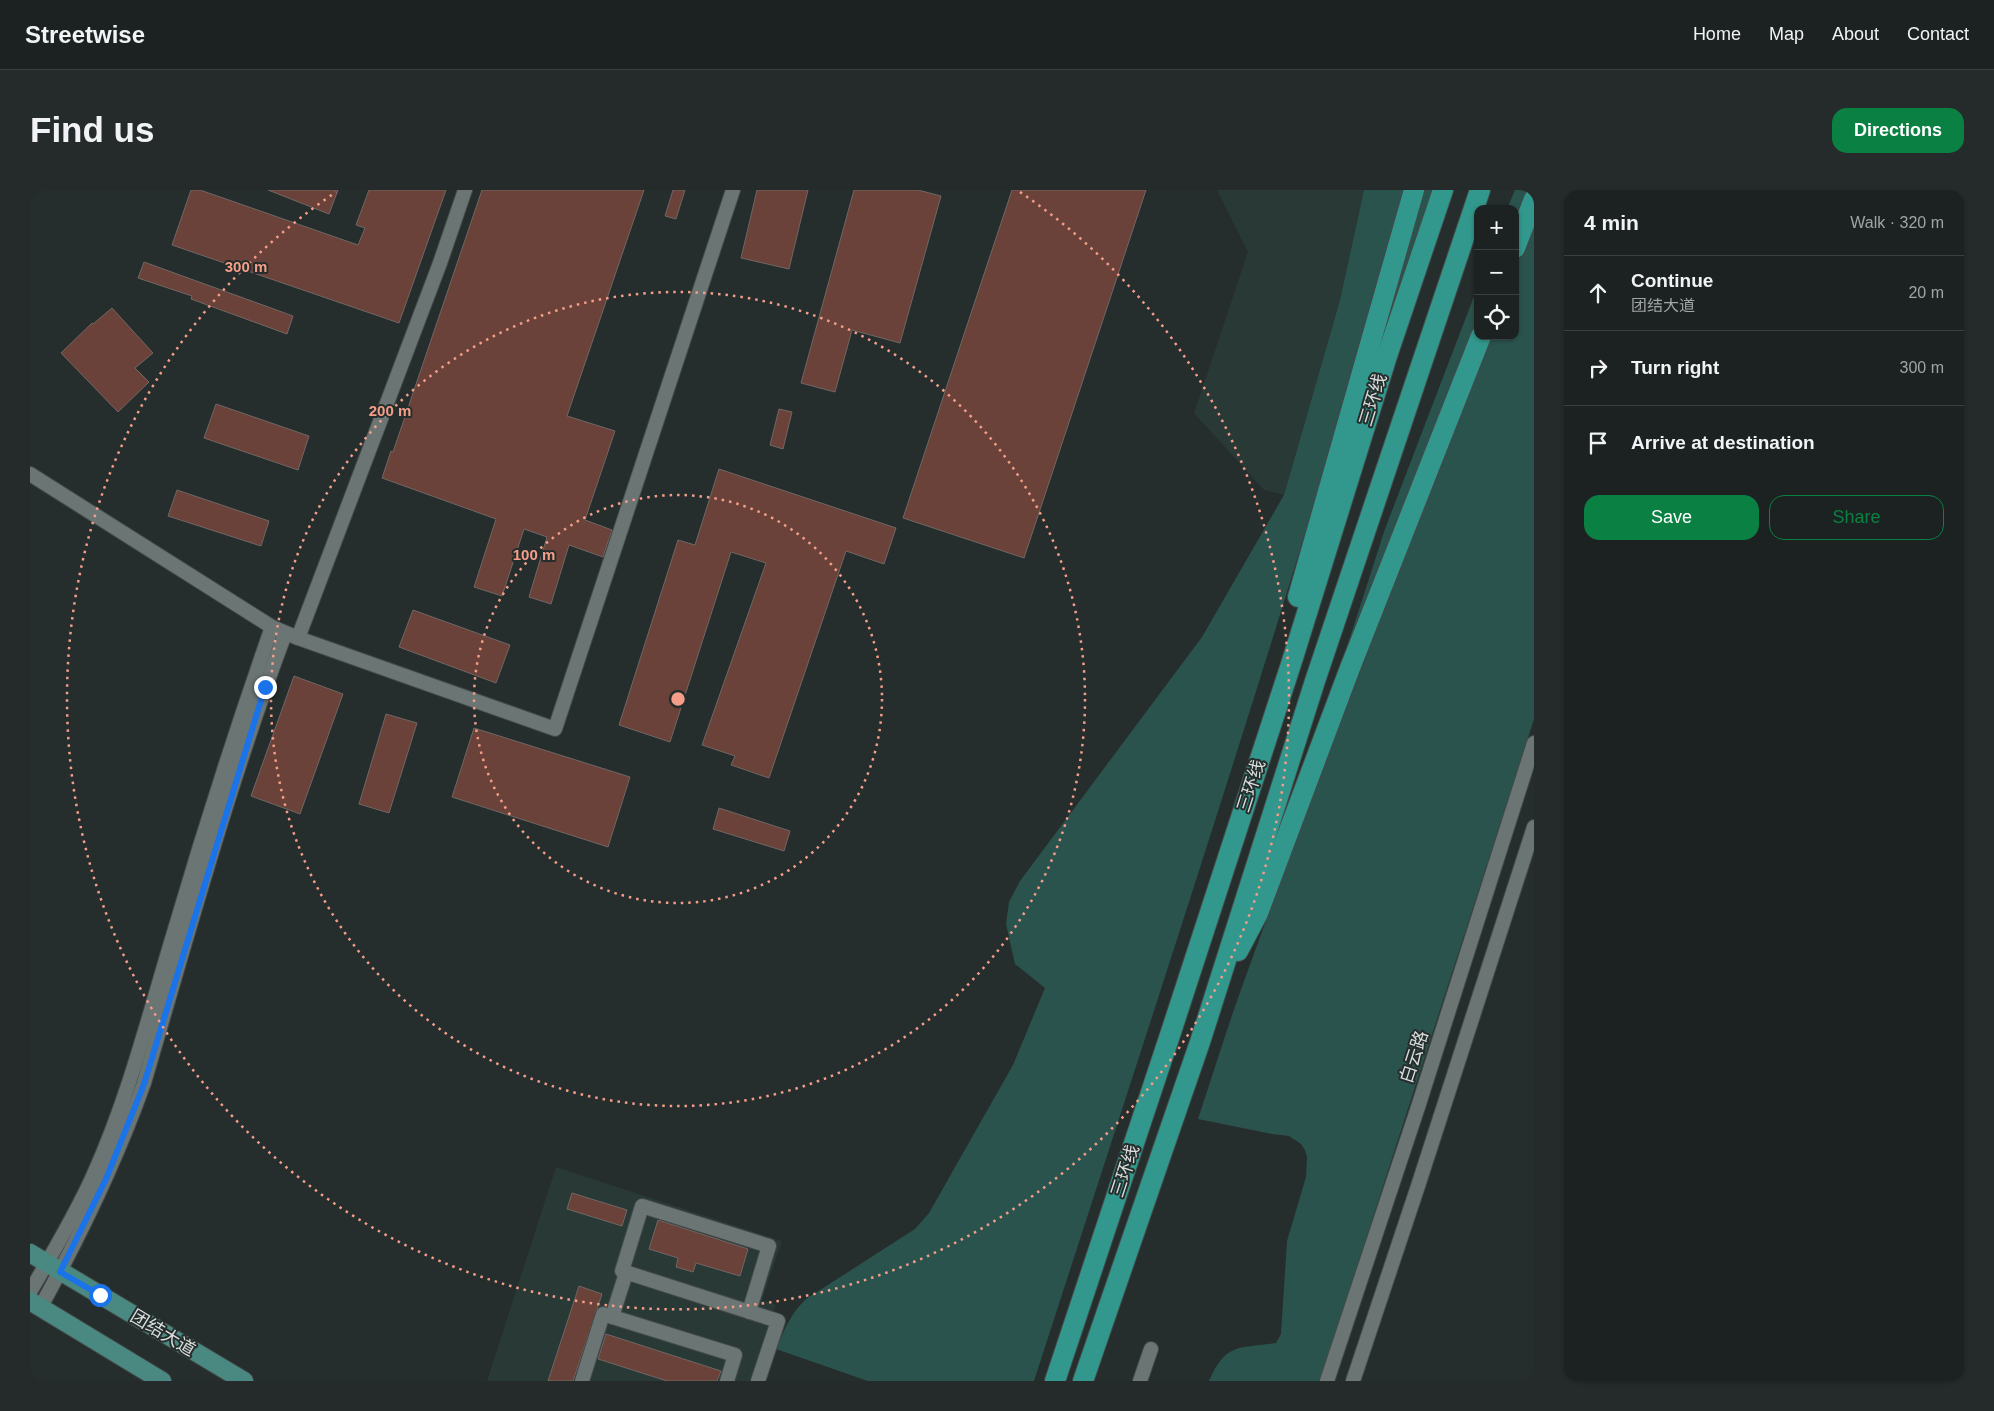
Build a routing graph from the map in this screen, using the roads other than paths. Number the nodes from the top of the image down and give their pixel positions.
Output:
1 (465, 190) edge
2 (733, 190) edge
3 (1414, 190) edge
4 (1442, 190) edge
5 (1480, 190) edge
6 (1488, 190) edge
7 (1534, 199) edge
8 (1482, 205) edge
9 (1474, 222) edge
10 (1519, 238) edge
11 (1460, 253) junction
12 (1479, 340) edge
13 (30, 474) edge
14 (272, 627) junction
15 (291, 636) junction
16 (1292, 661) junction
17 (1534, 743) edge
18 (1534, 827) edge
19 (1218, 986) junction
20 (30, 1253) edge
21 (53, 1268) junction
22 (626, 1273) junction
23 (30, 1292) edge
24 (35, 1305) edge
25 (749, 1312) junction
26 (612, 1317) junction
27 (1151, 1349) dead end
28 (162, 1381) edge
29 (244, 1381) edge
30 (582, 1381) edge
31 (727, 1381) edge
32 (758, 1381) edge
33 (1054, 1381) edge
34 (1084, 1381) edge
35 (1140, 1381) edge
36 (1326, 1381) edge
37 (1353, 1381) edge

1 - 15 street
2 - 15 street
3 - 16 highway
4 - 16 highway, 三环线
5 - 11 highway, 三环线
6 - 8 highway
7 - 10 highway
9 - 11 highway
11 - 19 highway, 三环线
12 - 19 highway
13 - 14 street
14 - 15 street
14 - 21 street
15 - 21 street
16 - 33 highway, 三环线
17 - 36 street, 白云路
18 - 37 street
19 - 34 highway, 三环线
20 - 21 main road, 团结大道
21 - 23 street
21 - 24 street
21 - 29 main road, 团结大道
22 - 25 street
22 - 25 street
22 - 26 street
24 - 28 main road
25 - 32 street
26 - 30 street
26 - 31 street
27 - 35 street

